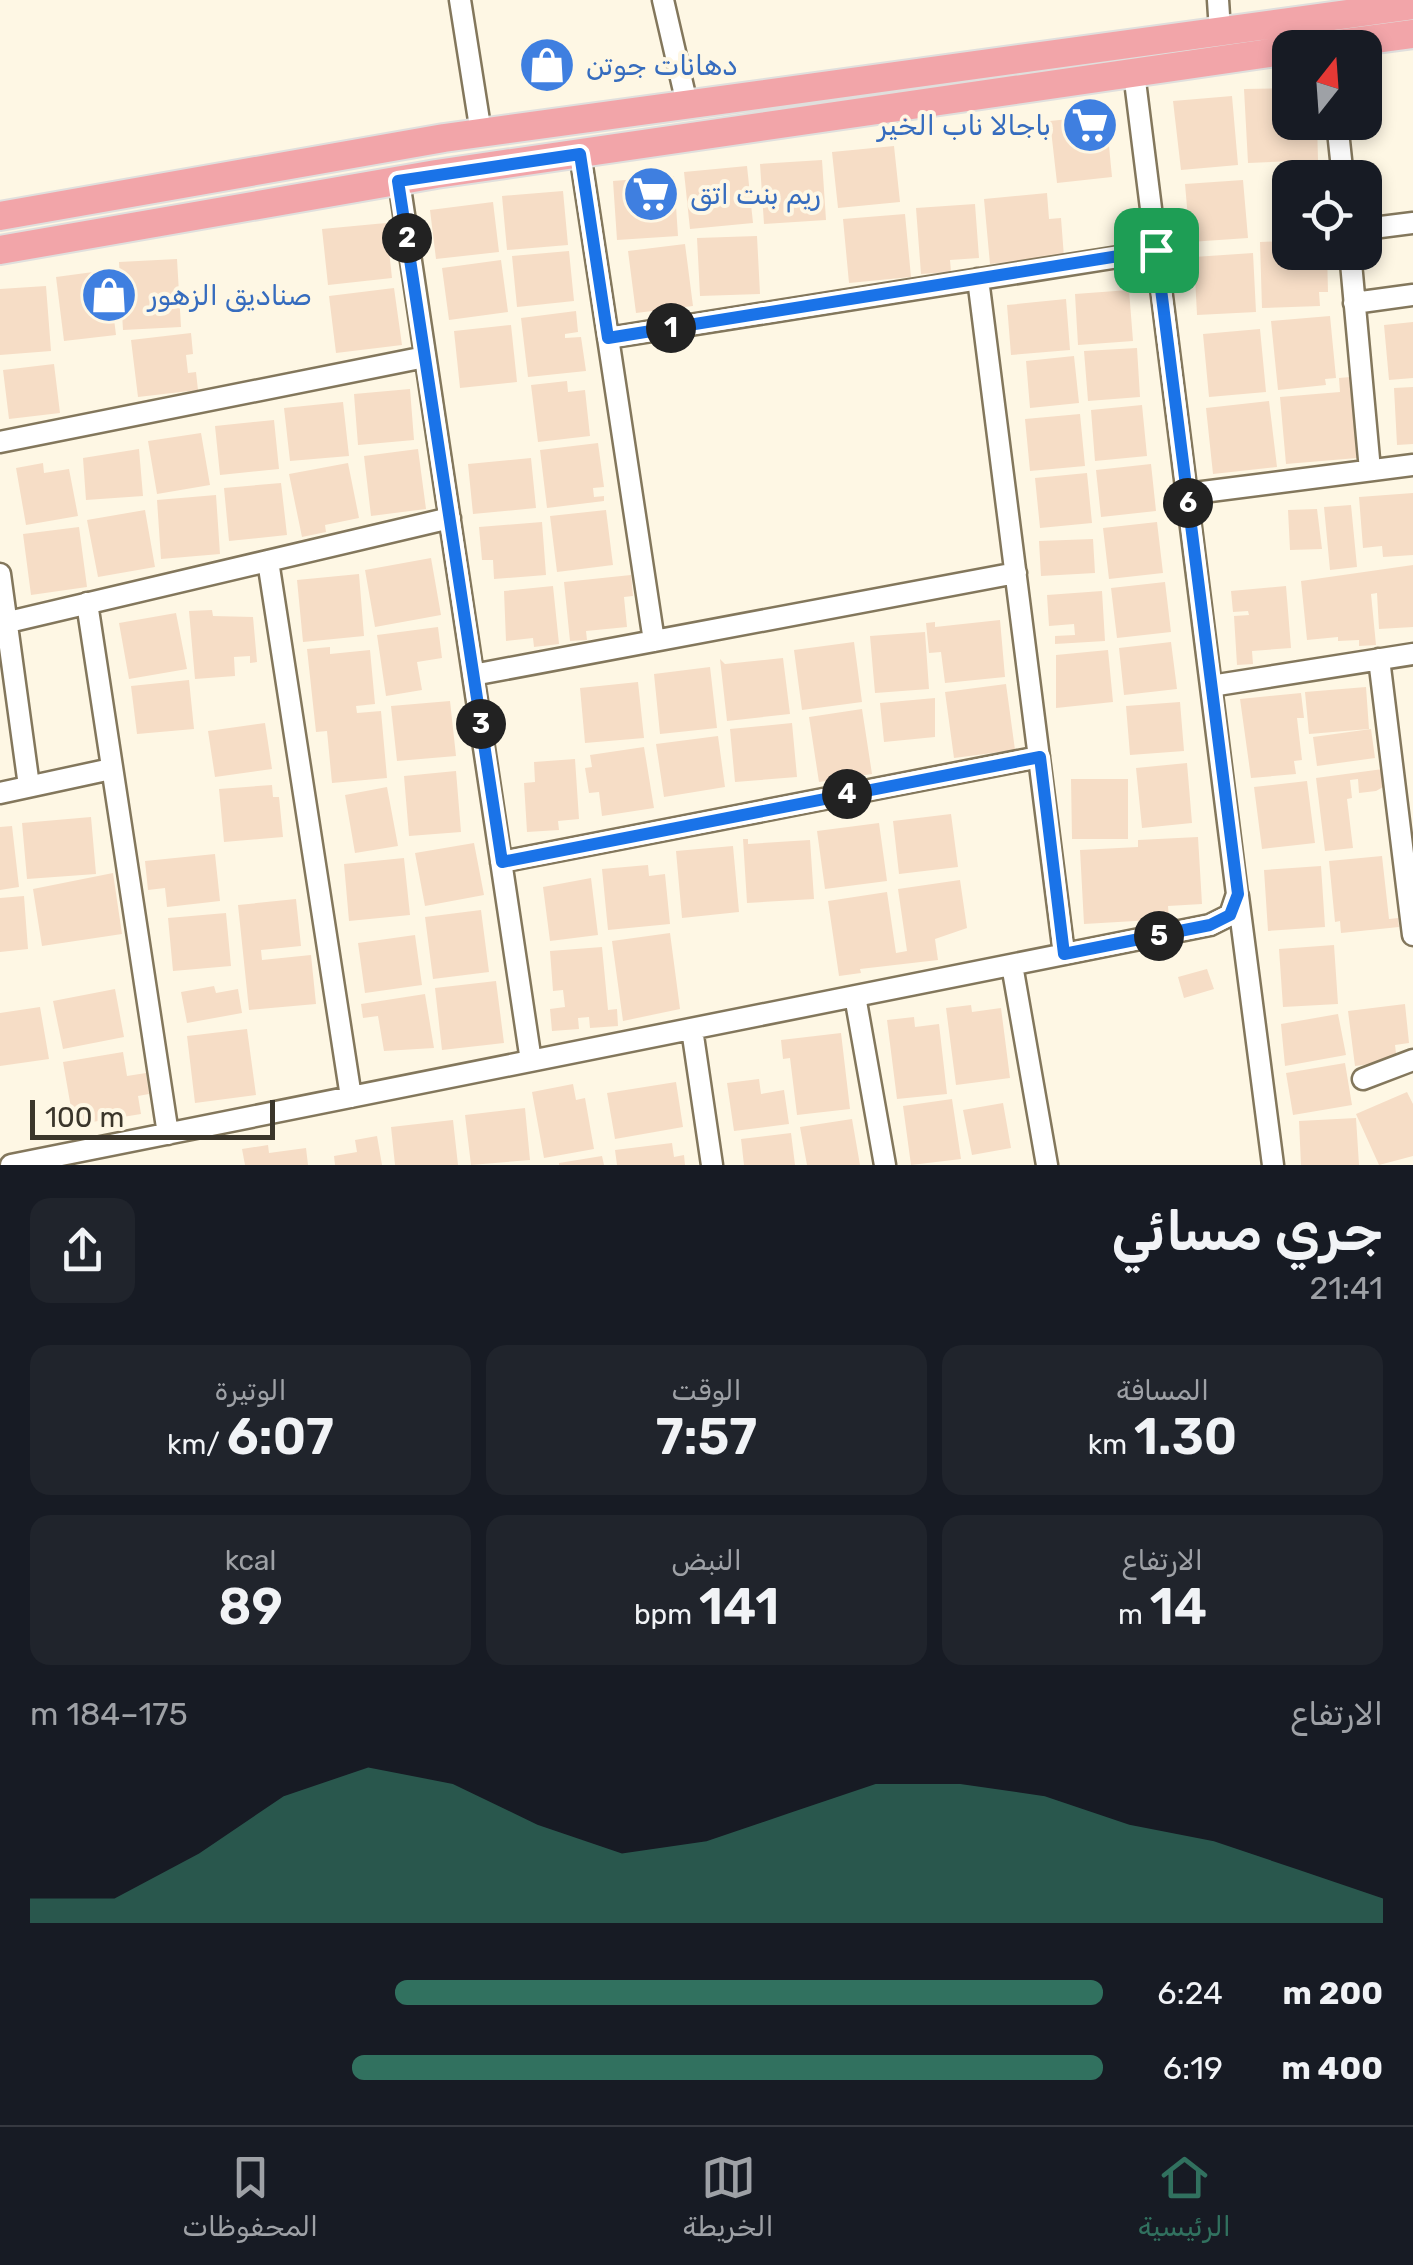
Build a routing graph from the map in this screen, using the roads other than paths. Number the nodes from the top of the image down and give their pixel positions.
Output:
1 (460, 0) edge
2 (663, 0) edge
3 (1218, 0) edge
4 (1413, 5) edge
5 (1333, 7) edge
6 (1220, 31) junction
7 (1413, 34) edge
8 (1382, 38) edge
9 (1272, 53) edge
10 (1134, 73) junction
11 (688, 104) junction
12 (481, 133) junction
13 (580, 154) junction
14 (398, 181) junction
15 (96, 198) junction
16 (0, 216) edge
17 (1413, 223) edge
18 (1382, 227) edge
19 (103, 232) junction
20 (0, 250) edge
21 (1156, 250) junction
22 (1351, 270) edge
23 (978, 279) junction
24 (1413, 294) edge
25 (1354, 303) junction
26 (608, 338) junction
27 (425, 356) junction
28 (0, 442) edge
29 (1413, 465) edge
30 (1370, 470) junction
31 (1187, 494) junction
32 (450, 518) junction
33 (268, 561) junction
34 (1016, 573) junction
35 (0, 574) edge
36 (88, 603) junction
37 (3, 623) edge
38 (654, 641) junction
39 (1413, 654) edge
40 (1379, 659) junction
41 (474, 675) junction
42 (1211, 686) junction
43 (1040, 757) junction
44 (111, 769) junction
45 (29, 786) junction
46 (0, 793) edge
47 (502, 862) junction
48 (1238, 894) junction
49 (1413, 935) edge
50 (1064, 954) junction
51 (1012, 965) junction
52 (854, 996) junction
53 (692, 1029) junction
54 (1413, 1060) edge
55 (532, 1061) junction
56 (1363, 1079) dead end
57 (351, 1097) junction
58 (168, 1134) junction
59 (12, 1165) edge
60 (712, 1165) edge
61 (884, 1165) edge
62 (1047, 1165) edge
63 (1273, 1165) edge

1 - 12 street
2 - 11 street
3 - 6 street
4 - 5 main road
5 - 6 main road
6 - 11 main road
7 - 8 main road
9 - 10 main road
10 - 13 main road
10 - 21 street
11 - 12 main road
12 - 15 main road
13 - 14 main road
13 - 26 street
14 - 19 main road
14 - 27 street
15 - 16 main road
15 - 19 street
17 - 18 street
19 - 20 main road
21 - 23 street
21 - 31 street
22 - 25 street
23 - 26 street
23 - 34 street
24 - 25 street
25 - 30 street
26 - 38 street
27 - 28 street
27 - 32 street
29 - 30 street
30 - 31 street
31 - 42 street
32 - 33 street
32 - 41 street
33 - 36 street
33 - 57 street
34 - 38 street
34 - 43 street
35 - 37 street
36 - 37 street
36 - 44 street
37 - 45 street
38 - 41 street
39 - 40 street
40 - 42 street
40 - 49 street
41 - 47 street
42 - 48 street
43 - 47 street
43 - 50 street
44 - 45 street
44 - 58 street
45 - 46 street
47 - 55 street
48 - 50 street
48 - 63 street
50 - 51 street
51 - 52 street
51 - 62 street
52 - 53 street
52 - 61 street
53 - 55 street
53 - 60 street
54 - 56 street
55 - 57 street
57 - 58 street
58 - 59 street

